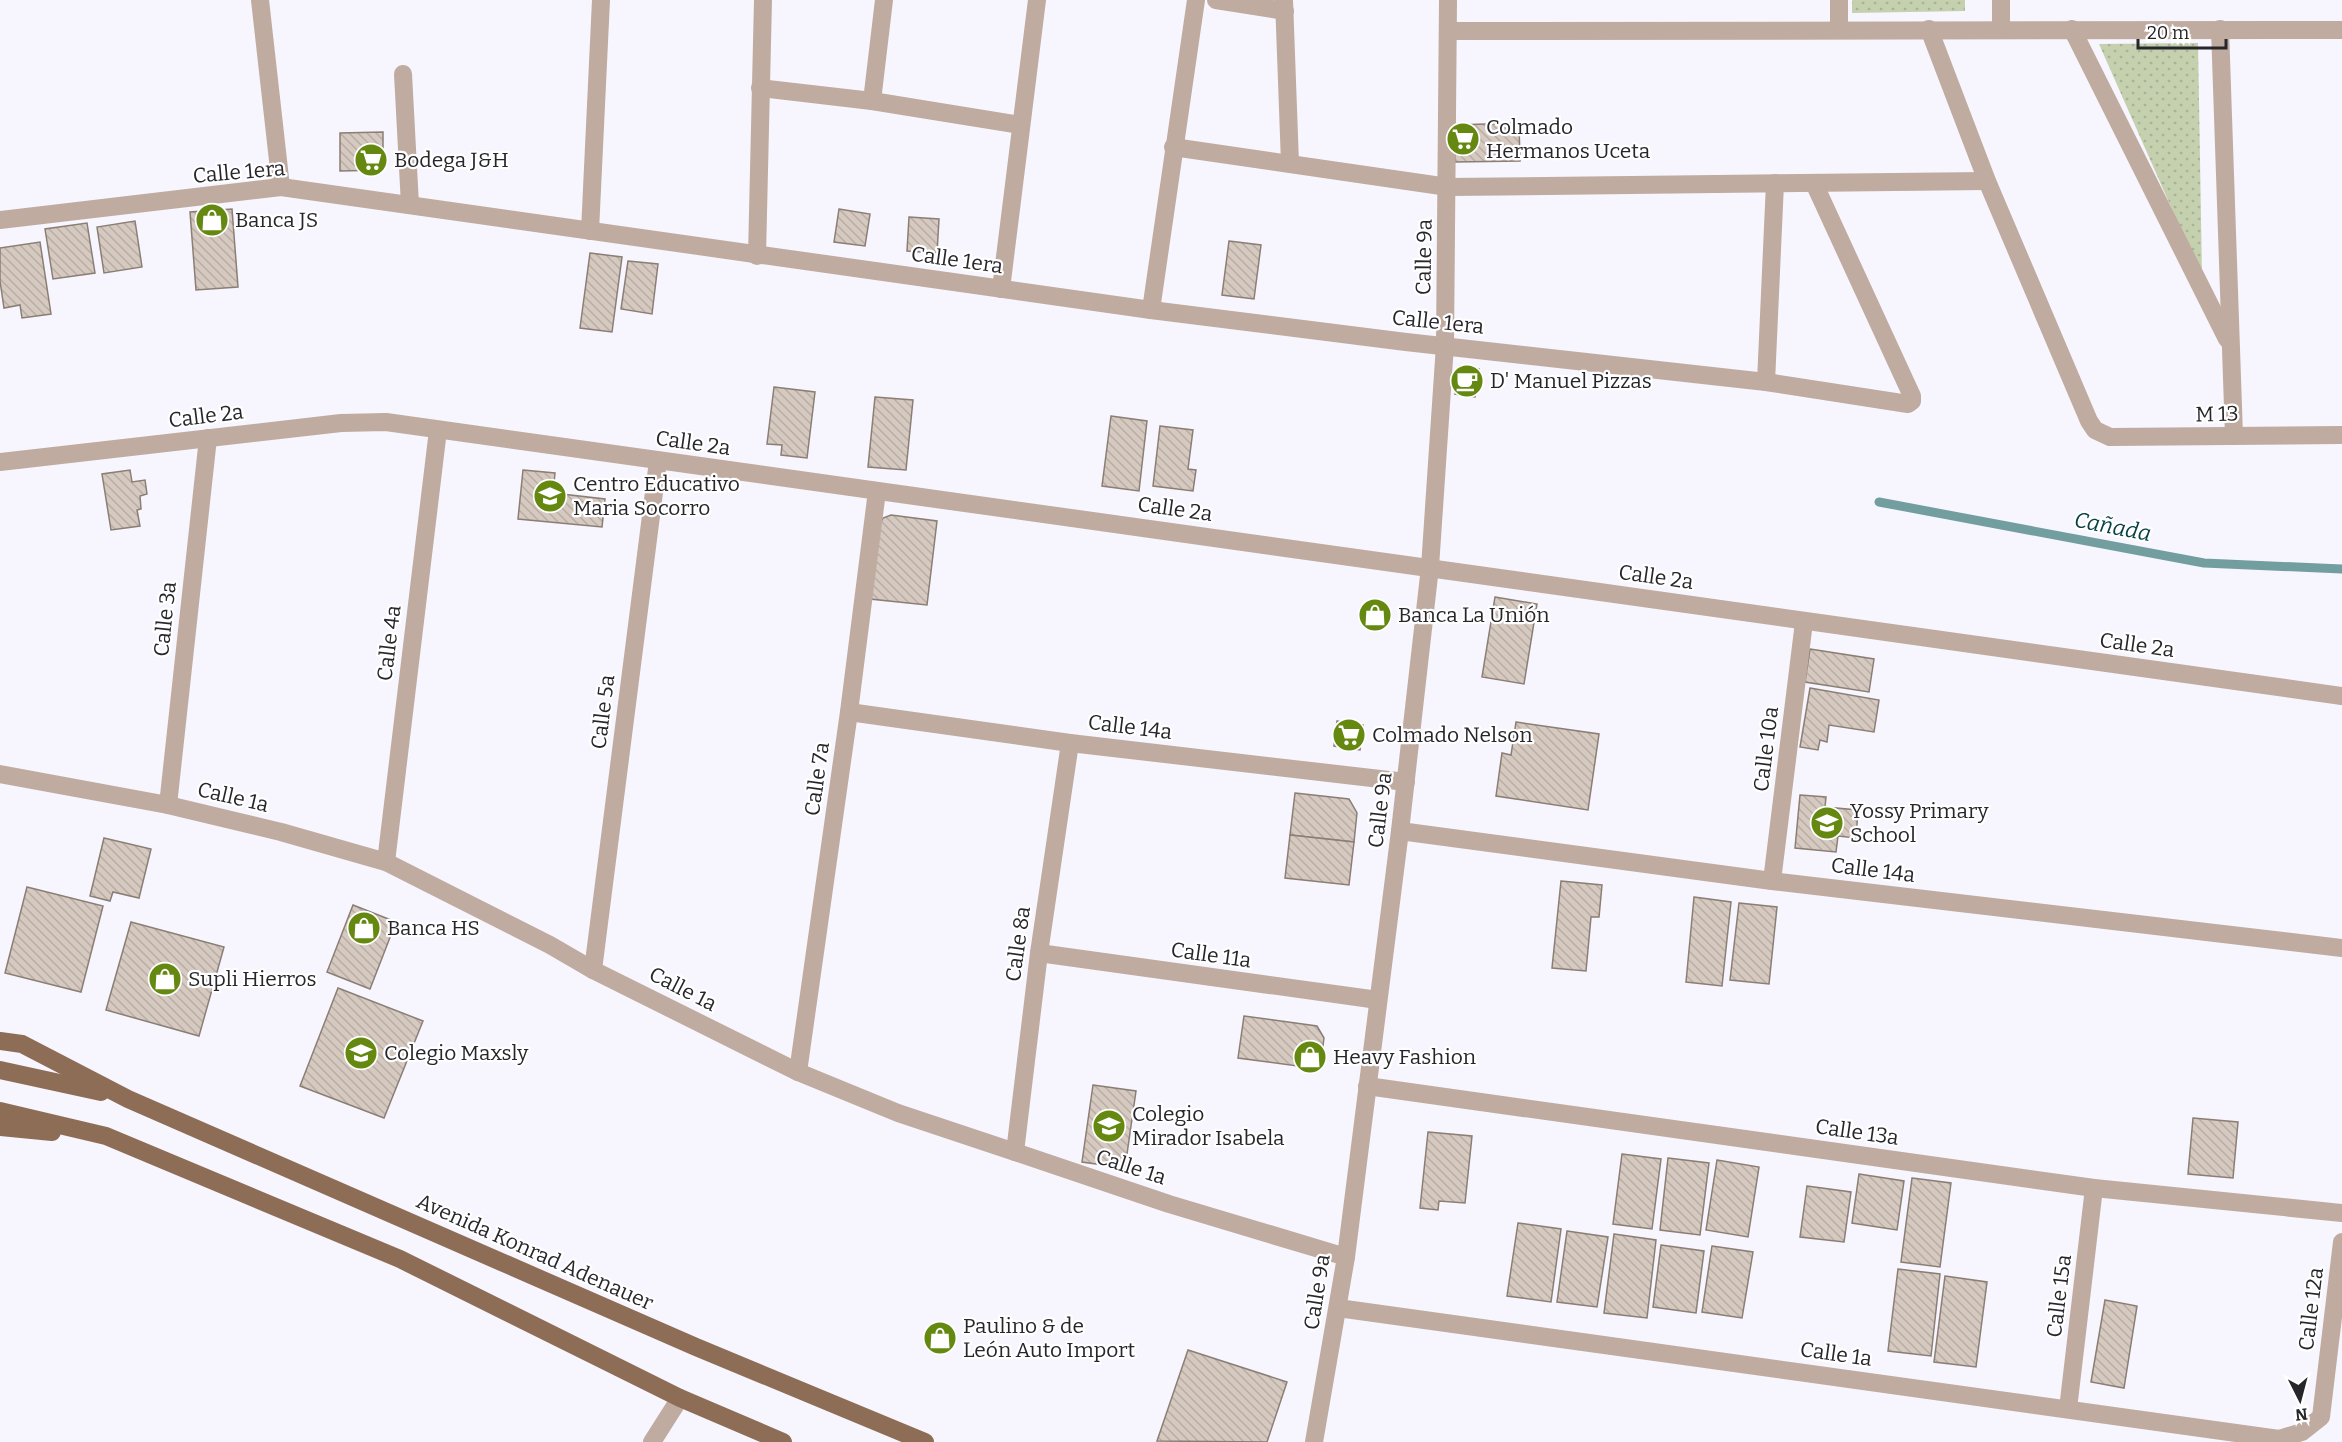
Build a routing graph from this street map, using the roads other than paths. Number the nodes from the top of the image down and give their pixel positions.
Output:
1 (260, 0) edge
2 (601, 0) edge
3 (763, 0) edge
4 (884, 0) edge
5 (1037, 0) edge
6 (1196, 0) edge
7 (1216, 0) edge
8 (1448, 0) edge
9 (1839, 0) edge
10 (2001, 0) edge
11 (1284, 6) edge
12 (1929, 29) junction
13 (2072, 29) junction
14 (2220, 29) junction
15 (1839, 30) junction
16 (2001, 30) junction
17 (2342, 30) edge
18 (1448, 31) junction
19 (403, 74) dead end
20 (760, 88) junction
21 (872, 101) junction
22 (1020, 125) junction
23 (1173, 147) junction
24 (1290, 163) junction
25 (1986, 181) junction
26 (1775, 183) junction
27 (1814, 183) junction
28 (281, 187) junction
29 (1448, 187) junction
30 (410, 206) junction
31 (0, 220) edge
32 (590, 231) junction
33 (757, 255) junction
34 (1001, 289) junction
35 (1151, 310) junction
36 (1445, 345) junction
37 (2231, 346) junction
38 (1766, 381) junction
39 (438, 430) junction
40 (2342, 435) edge
41 (2234, 436) junction
42 (208, 438) junction
43 (658, 461) junction
44 (0, 462) edge
45 (877, 491) junction
46 (1430, 567) junction
47 (1804, 622) junction
48 (2342, 696) edge
49 (849, 712) junction
50 (1070, 743) junction
51 (0, 774) edge
52 (1406, 782) junction
53 (168, 805) junction
54 (1401, 831) junction
55 (386, 862) junction
56 (1772, 881) junction
57 (2342, 948) edge
58 (1039, 954) junction
59 (593, 970) junction
60 (1378, 1000) junction
61 (0, 1041) edge
62 (0, 1070) edge
63 (798, 1072) junction
64 (1367, 1086) junction
65 (128, 1099) junction
66 (0, 1111) edge
67 (0, 1127) edge
68 (106, 1136) junction
69 (1015, 1152) junction
70 (2094, 1188) junction
71 (2342, 1213) edge
72 (2342, 1242) edge
73 (1346, 1257) junction
74 (1338, 1308) junction
75 (680, 1398) junction
76 (2068, 1409) junction
77 (2321, 1417) joint
78 (652, 1442) edge
79 (783, 1442) edge
80 (925, 1442) edge
81 (1314, 1442) edge

1 - 28 street
2 - 32 street
3 - 20 street
4 - 21 street
5 - 22 street
6 - 23 street
7 - 11 street
8 - 18 street, Calle 9a
9 - 15 street
10 - 16 street
11 - 24 street
12 - 15 street
12 - 16 street
12 - 25 street
13 - 14 street
13 - 16 street
13 - 37 street
14 - 17 street
14 - 37 street
15 - 18 street
18 - 29 street, Calle 9a
19 - 30 street
20 - 21 street
20 - 33 street
21 - 22 street
22 - 34 street
23 - 24 street
23 - 35 street
24 - 29 street
25 - 27 street
25 - 41 street, M 13
26 - 27 street
26 - 29 street
26 - 38 street
27 - 38 street, Calle 1era
28 - 30 street, Calle 1era
28 - 31 street, Calle 1era
29 - 36 street, Calle 9a
30 - 32 street, Calle 1era
32 - 33 street, Calle 1era
33 - 34 street, Calle 1era
34 - 35 street, Calle 1era
35 - 36 street, Calle 1era
36 - 38 street, Calle 1era
36 - 46 street, Calle 9a
37 - 41 street
39 - 42 street, Calle 2a
39 - 43 street, Calle 2a
39 - 55 street, Calle 4a
40 - 41 street, M 13
42 - 44 street, Calle 2a
42 - 53 street, Calle 3a
43 - 45 street, Calle 2a
43 - 59 street, Calle 5a
45 - 46 street, Calle 2a
45 - 49 street, Calle 7a
46 - 47 street, Calle 2a
46 - 52 street, Calle 9a
47 - 48 street, Calle 2a
47 - 56 street, Calle 10a
49 - 50 street, Calle 14a
49 - 63 street, Calle 7a
50 - 52 street, Calle 14a
50 - 58 street, Calle 8a
51 - 53 street, Calle 1a
52 - 54 street, Calle 9a
53 - 55 street, Calle 1a
54 - 56 street, Calle 14a
54 - 60 street, Calle 9a
55 - 59 street, Calle 1a
56 - 57 street, Calle 14a
58 - 60 street, Calle 11a
58 - 69 street, Calle 8a
59 - 63 street, Calle 1a
60 - 64 street, Calle 9a
61 - 65 main road
62 - 65 main road
63 - 69 street, Calle 1a
64 - 70 street, Calle 13a
64 - 73 street, Calle 9a
65 - 80 main road, Avenida Konrad Adenauer
66 - 68 main road
67 - 68 main road
68 - 75 main road
69 - 73 street, Calle 1a
70 - 71 street, Calle 13a
70 - 76 street, Calle 15a
72 - 77 street, Calle 12a
73 - 74 street, Calle 9a
74 - 76 street, Calle 1a
74 - 81 street, Calle 9a
75 - 78 street
75 - 79 main road
76 - 77 street, Calle 1a

